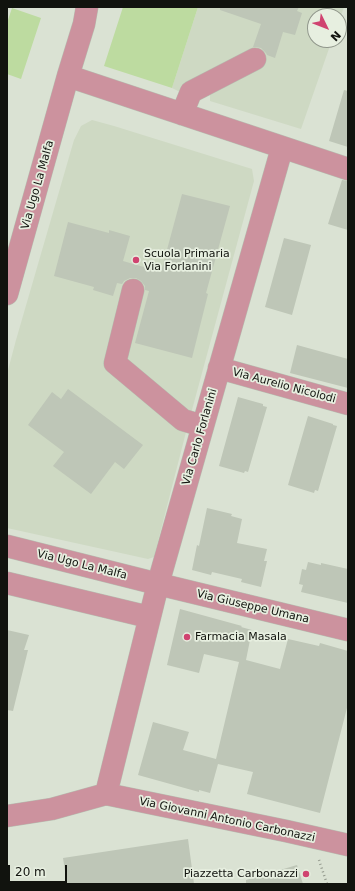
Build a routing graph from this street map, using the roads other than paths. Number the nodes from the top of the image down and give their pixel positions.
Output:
1 (87, 7) edge
2 (255, 59) dead end
3 (68, 76) junction
4 (182, 114) junction
5 (282, 148) junction
6 (348, 169) edge
7 (134, 290) dead end
8 (7, 294) edge
9 (220, 368) junction
10 (348, 404) edge
11 (203, 426) junction
12 (7, 546) edge
13 (7, 583) edge
14 (158, 584) junction
15 (149, 617) junction
16 (348, 630) edge
17 (106, 794) junction
18 (7, 816) edge
19 (348, 845) edge

1 - 3 street, Via Ugo La Malfa
2 - 4 street
3 - 4 street
3 - 8 street, Via Ugo La Malfa
4 - 5 street
5 - 6 street
5 - 9 street, Via Carlo Forlanini
7 - 11 street
9 - 10 street, Via Aurelio Nicolodi
9 - 11 street, Via Carlo Forlanini
11 - 14 street, Via Carlo Forlanini
12 - 14 street, Via Ugo La Malfa
13 - 15 street
14 - 15 street, Via Carlo Forlanini
14 - 16 street, Via Giuseppe Umana
15 - 17 street, Via Carlo Forlanini
17 - 18 street
17 - 19 street, Via Giovanni Antonio Carbonazzi

